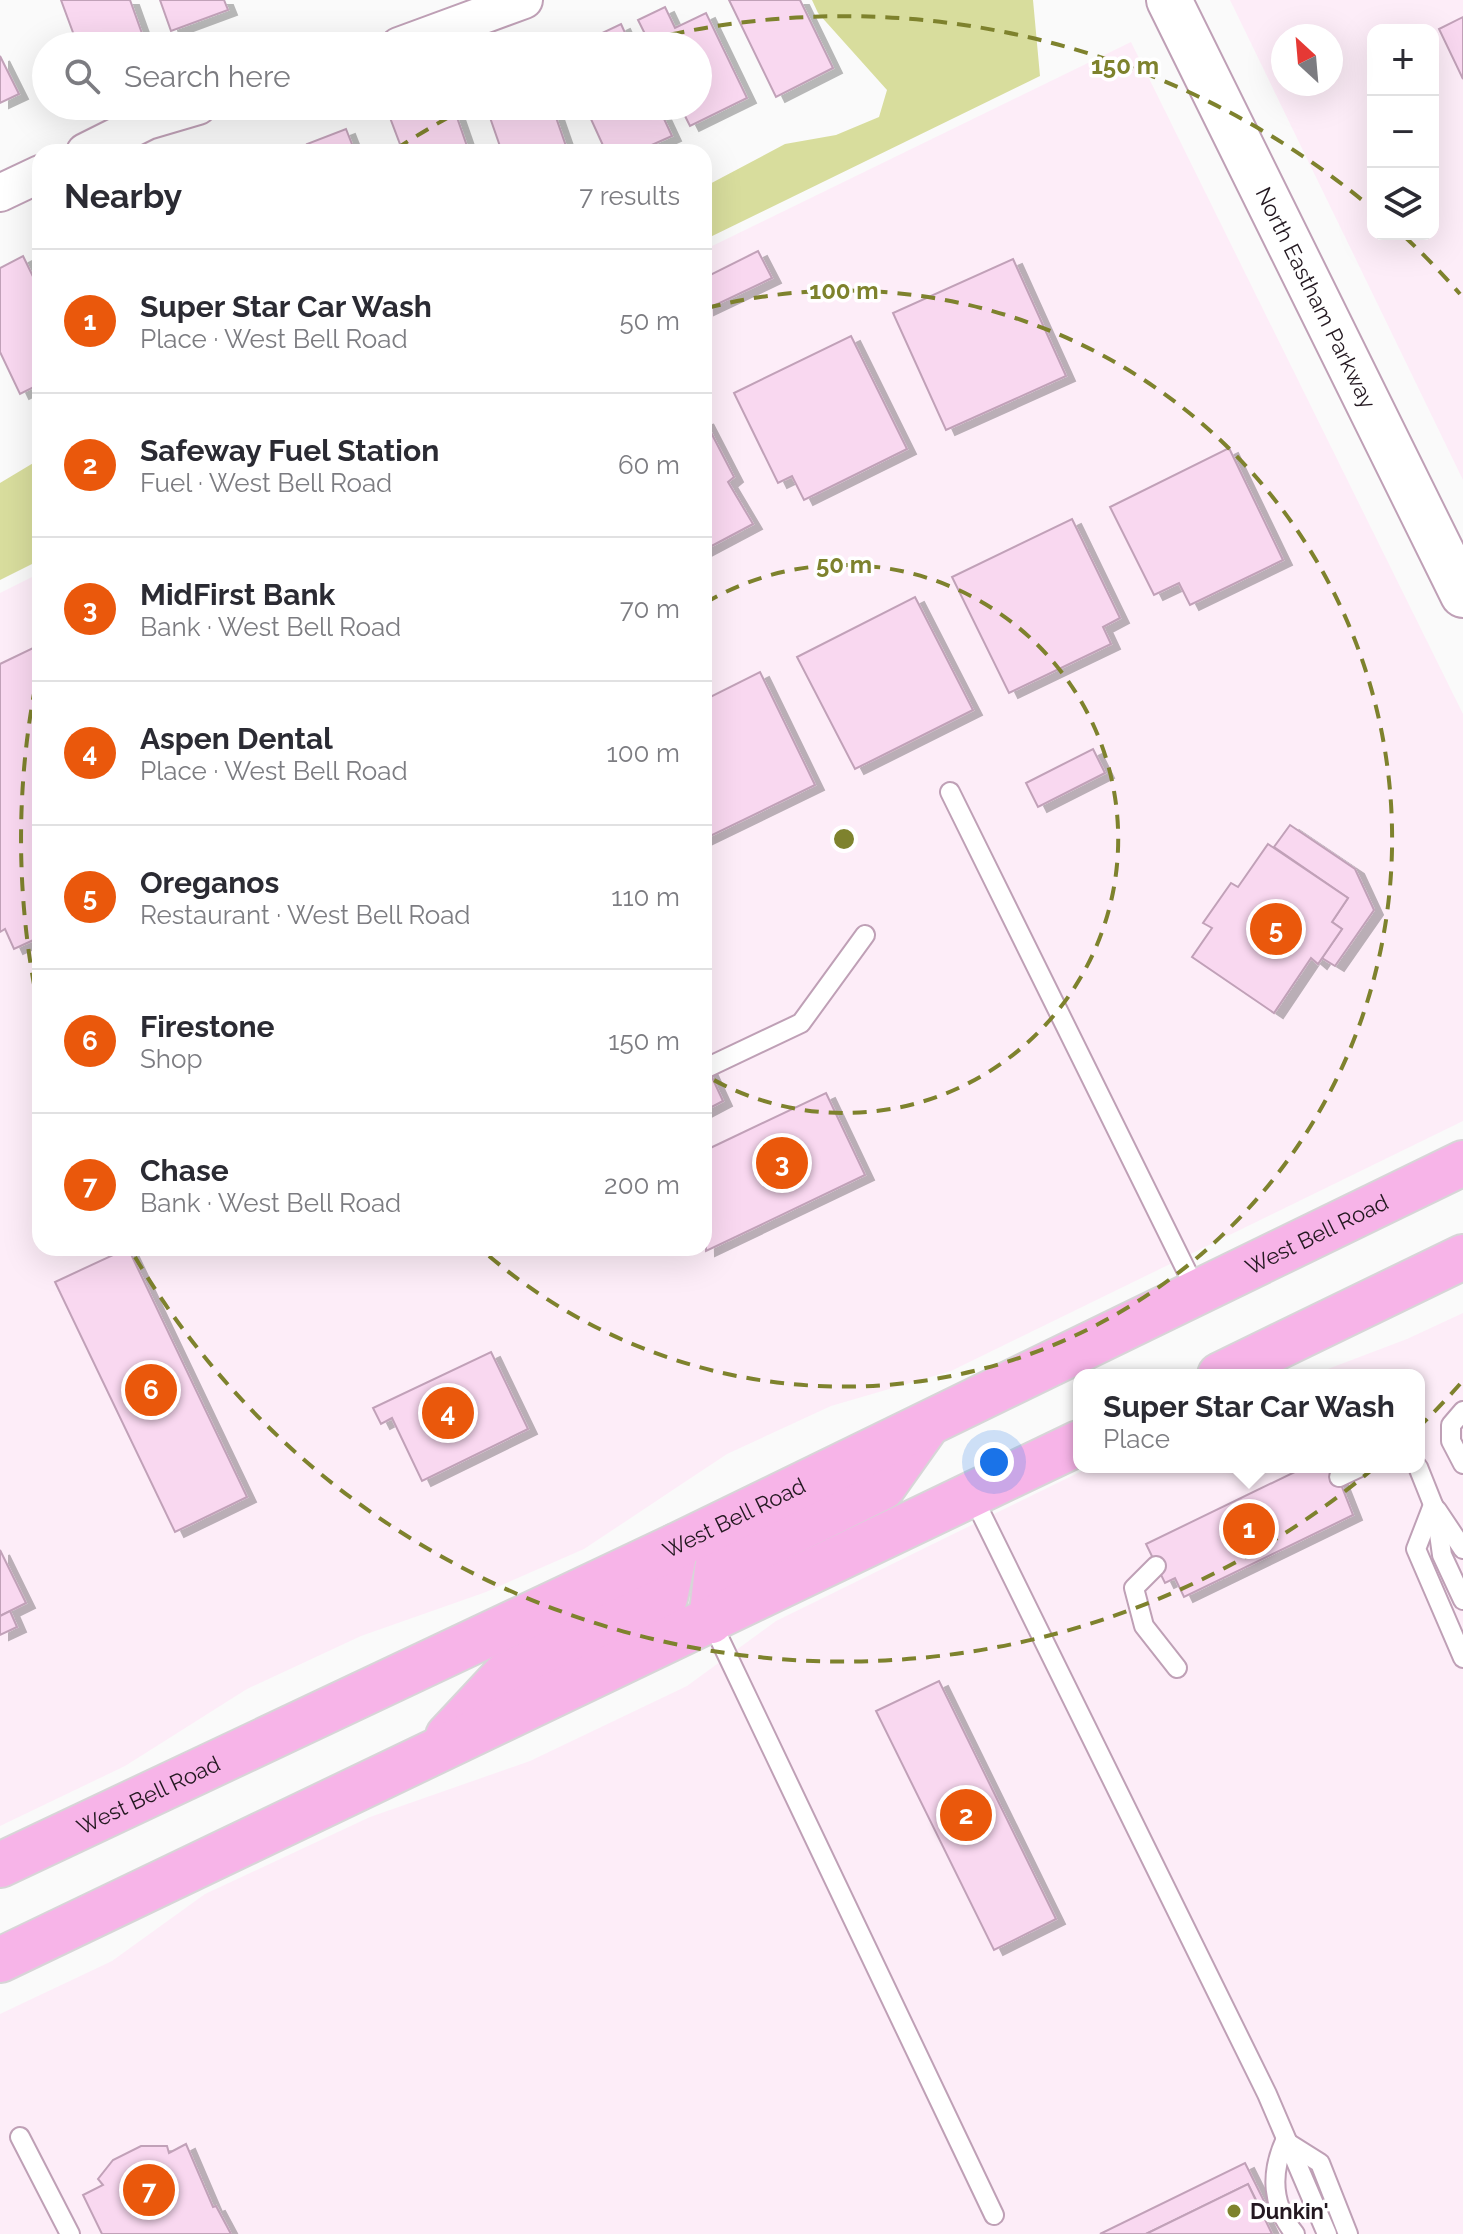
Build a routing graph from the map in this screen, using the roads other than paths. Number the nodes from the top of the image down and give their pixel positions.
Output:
1 (524, 0) edge
2 (1169, 0) edge
3 (437, 32) edge
4 (150, 120) edge
5 (101, 144) edge
6 (32, 178) edge
7 (0, 193) edge
8 (1463, 595) edge
9 (950, 792) dead end
10 (865, 935) dead end
11 (712, 1065) edge
12 (1463, 1163) edge
13 (1463, 1257) edge
14 (1197, 1292) junction
15 (1232, 1369) edge
16 (1463, 1411) edge
17 (929, 1422) junction
18 (1073, 1446) edge
19 (1463, 1464) edge
20 (1347, 1473) edge
21 (1420, 1473) edge
22 (1339, 1477) dead end
23 (972, 1495) junction
24 (1433, 1505) junction
25 (676, 1546) junction
26 (1463, 1549) edge
27 (1156, 1566) dead end
28 (1463, 1600) edge
29 (711, 1621) junction
30 (1463, 1658) edge
31 (1177, 1668) dead end
32 (430, 1755) junction
33 (0, 1865) edge
34 (0, 1960) edge
35 (20, 2137) dead end
36 (1285, 2141) junction
37 (994, 2215) dead end
38 (70, 2234) edge
39 (1295, 2234) edge
40 (1327, 2234) edge
41 (1348, 2234) edge

1 - 3 street
2 - 8 street, North Eastham Parkway
4 - 5 street
6 - 7 street
9 - 14 lane
10 - 11 lane
12 - 14 main road, West Bell Road
13 - 15 main road
14 - 17 main road, West Bell Road
16 - 19 lane
17 - 25 main road, West Bell Road
17 - 29 main road
18 - 23 main road
20 - 22 lane
21 - 24 lane
23 - 29 main road
23 - 36 lane
24 - 26 lane
24 - 28 lane
24 - 30 lane
25 - 32 main road
25 - 33 main road, West Bell Road
27 - 31 lane
29 - 32 main road
29 - 37 lane
32 - 34 main road
35 - 38 lane
36 - 39 lane
36 - 40 lane
36 - 41 lane

